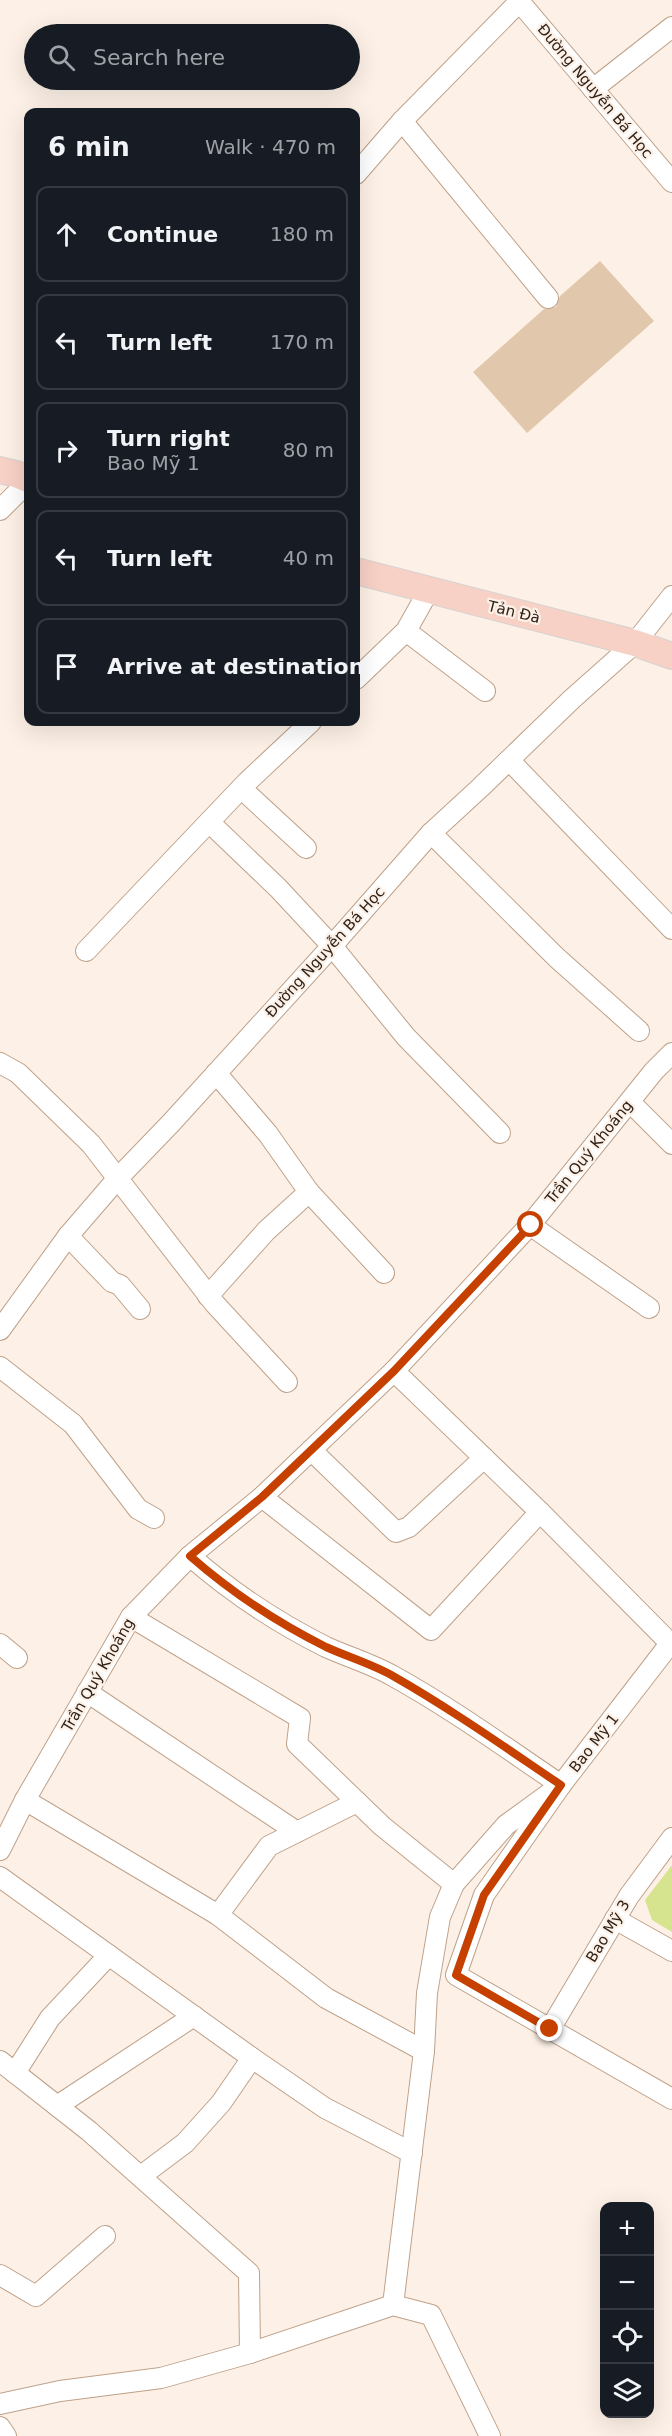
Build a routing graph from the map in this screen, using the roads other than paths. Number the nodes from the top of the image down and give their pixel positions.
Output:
1 (519, 1) edge
2 (672, 27) edge
3 (593, 88) junction
4 (402, 121) junction
5 (360, 169) edge
6 (672, 182) edge
7 (548, 298) dead end
8 (0, 470) edge
9 (24, 478) edge
10 (24, 484) edge
11 (0, 510) edge
12 (360, 572) edge
13 (429, 590) junction
14 (672, 596) edge
15 (406, 631) junction
16 (635, 643) junction
17 (672, 656) edge
18 (360, 675) edge
19 (485, 691) dead end
20 (307, 726) edge
21 (509, 760) junction
22 (242, 789) junction
23 (209, 822) junction
24 (431, 833) junction
25 (306, 848) dead end
26 (672, 929) edge
27 (332, 946) junction
28 (86, 951) dead end
29 (639, 1031) dead end
30 (672, 1053) edge
31 (0, 1063) edge
32 (216, 1073) junction
33 (630, 1102) junction
34 (500, 1132) dead end
35 (672, 1144) edge
36 (117, 1178) junction
37 (309, 1192) junction
38 (531, 1225) junction
39 (68, 1236) junction
40 (384, 1273) dead end
41 (208, 1296) junction
42 (649, 1308) dead end
43 (140, 1309) dead end
44 (0, 1330) edge
45 (0, 1367) edge
46 (394, 1371) junction
47 (287, 1382) dead end
48 (311, 1450) junction
49 (484, 1458) junction
50 (262, 1497) junction
51 (540, 1512) junction
52 (154, 1518) dead end
53 (190, 1556) junction
54 (131, 1617) junction
55 (671, 1643) edge
56 (0, 1644) edge
57 (17, 1658) dead end
58 (87, 1692) junction
59 (561, 1785) junction
60 (25, 1800) junction
61 (357, 1802) junction
62 (297, 1832) junction
63 (672, 1838) edge
64 (0, 1850) edge
65 (0, 1876) edge
66 (454, 1884) junction
67 (218, 1915) junction
68 (615, 1919) junction
69 (672, 1951) edge
70 (109, 1955) junction
71 (194, 2016) junction
72 (550, 2029) junction
73 (424, 2051) junction
74 (252, 2058) junction
75 (7, 2067) edge
76 (672, 2099) edge
77 (57, 2106) junction
78 (412, 2153) junction
79 (141, 2176) junction
80 (105, 2236) dead end
81 (0, 2275) edge
82 (393, 2305) junction
83 (250, 2353) junction
84 (0, 2404) edge
85 (0, 2427) edge
86 (487, 2435) edge
87 (6, 2436) edge

1 - 3 street, Đường Nguyễn Bá Học
1 - 4 street
2 - 3 street
3 - 6 street, Đường Nguyễn Bá Học
4 - 5 street
4 - 7 street
8 - 9 main road
10 - 11 street
12 - 13 main road, Tản Đà
13 - 15 street
13 - 16 main road, Tản Đà
14 - 16 street, Đường Nguyễn Bá Học
15 - 18 street
15 - 19 street
16 - 17 main road, Tản Đà
16 - 21 street, Đường Nguyễn Bá Học
20 - 22 street
21 - 24 street, Đường Nguyễn Bá Học
21 - 26 street
22 - 23 street
22 - 25 street
23 - 27 street
23 - 28 street
24 - 27 street, Đường Nguyễn Bá Học
24 - 29 street
27 - 32 street, Đường Nguyễn Bá Học
27 - 34 street
30 - 33 street, Trần Quý Khoáng
31 - 36 street
32 - 36 street, Đường Nguyễn Bá Học
32 - 37 street
33 - 35 street
33 - 38 street, Trần Quý Khoáng
36 - 39 street, Đường Nguyễn Bá Học
36 - 41 street
37 - 40 street
37 - 41 street
38 - 42 street
38 - 46 street, Trần Quý Khoáng
39 - 43 street
39 - 44 street, Đường Nguyễn Bá Học
41 - 47 street
45 - 52 street
46 - 48 street, Trần Quý Khoáng
46 - 49 street
48 - 49 street
48 - 50 street, Trần Quý Khoáng
49 - 51 street
50 - 51 street
50 - 53 street, Trần Quý Khoáng
51 - 55 street
53 - 54 street, Trần Quý Khoáng
53 - 59 street
54 - 58 street, Trần Quý Khoáng
54 - 61 street
55 - 59 street, Bao Mỹ 1
56 - 57 street
58 - 60 street, Trần Quý Khoáng
58 - 62 street
59 - 66 street
59 - 72 street, Bao Mỹ 1
60 - 64 street, Trần Quý Khoáng
60 - 67 street
61 - 62 street
61 - 66 street
62 - 67 street
63 - 68 street, Bao Mỹ 3
65 - 70 street
66 - 73 street
67 - 73 street
68 - 69 street
68 - 72 street, Bao Mỹ 3
70 - 71 street
70 - 75 street
71 - 74 street
71 - 77 street
72 - 76 street
73 - 78 street
74 - 78 street
74 - 79 street
75 - 77 street
77 - 79 street
78 - 82 street
79 - 83 street
80 - 81 street
82 - 83 street
82 - 86 street
83 - 84 street
85 - 87 street

